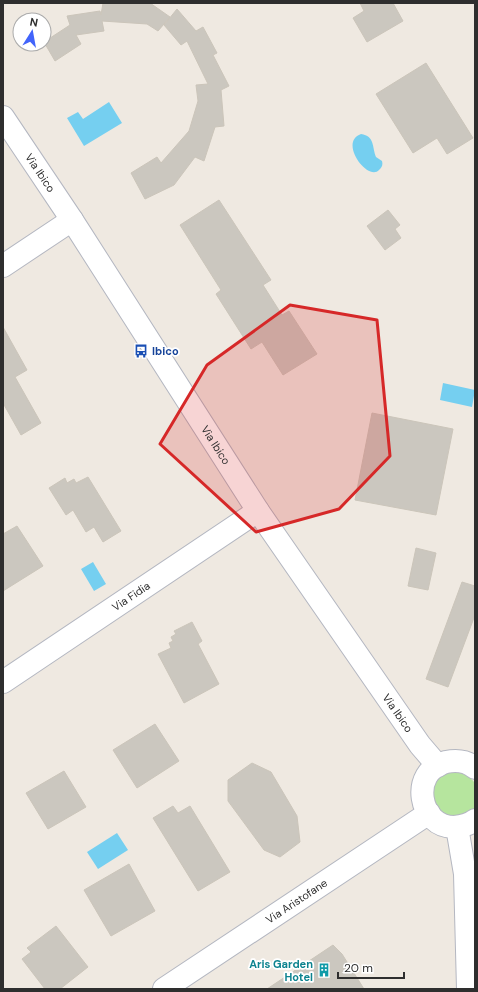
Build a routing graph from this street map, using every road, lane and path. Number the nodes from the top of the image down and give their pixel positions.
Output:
1 (3, 117) edge
2 (72, 220) junction
3 (3, 266) edge
4 (258, 511) junction
5 (3, 682) edge
6 (473, 762) edge
7 (438, 766) junction
8 (429, 813) junction
9 (466, 823) edge
10 (164, 989) edge
11 (468, 989) edge

1 - 2 street, Via Ibico
2 - 3 street
2 - 4 street, Via Ibico
4 - 5 street, Via Fidia
4 - 7 street, Via Ibico
6 - 7 street
7 - 8 street
8 - 9 street
8 - 10 street, Via Aristofane
9 - 11 street

